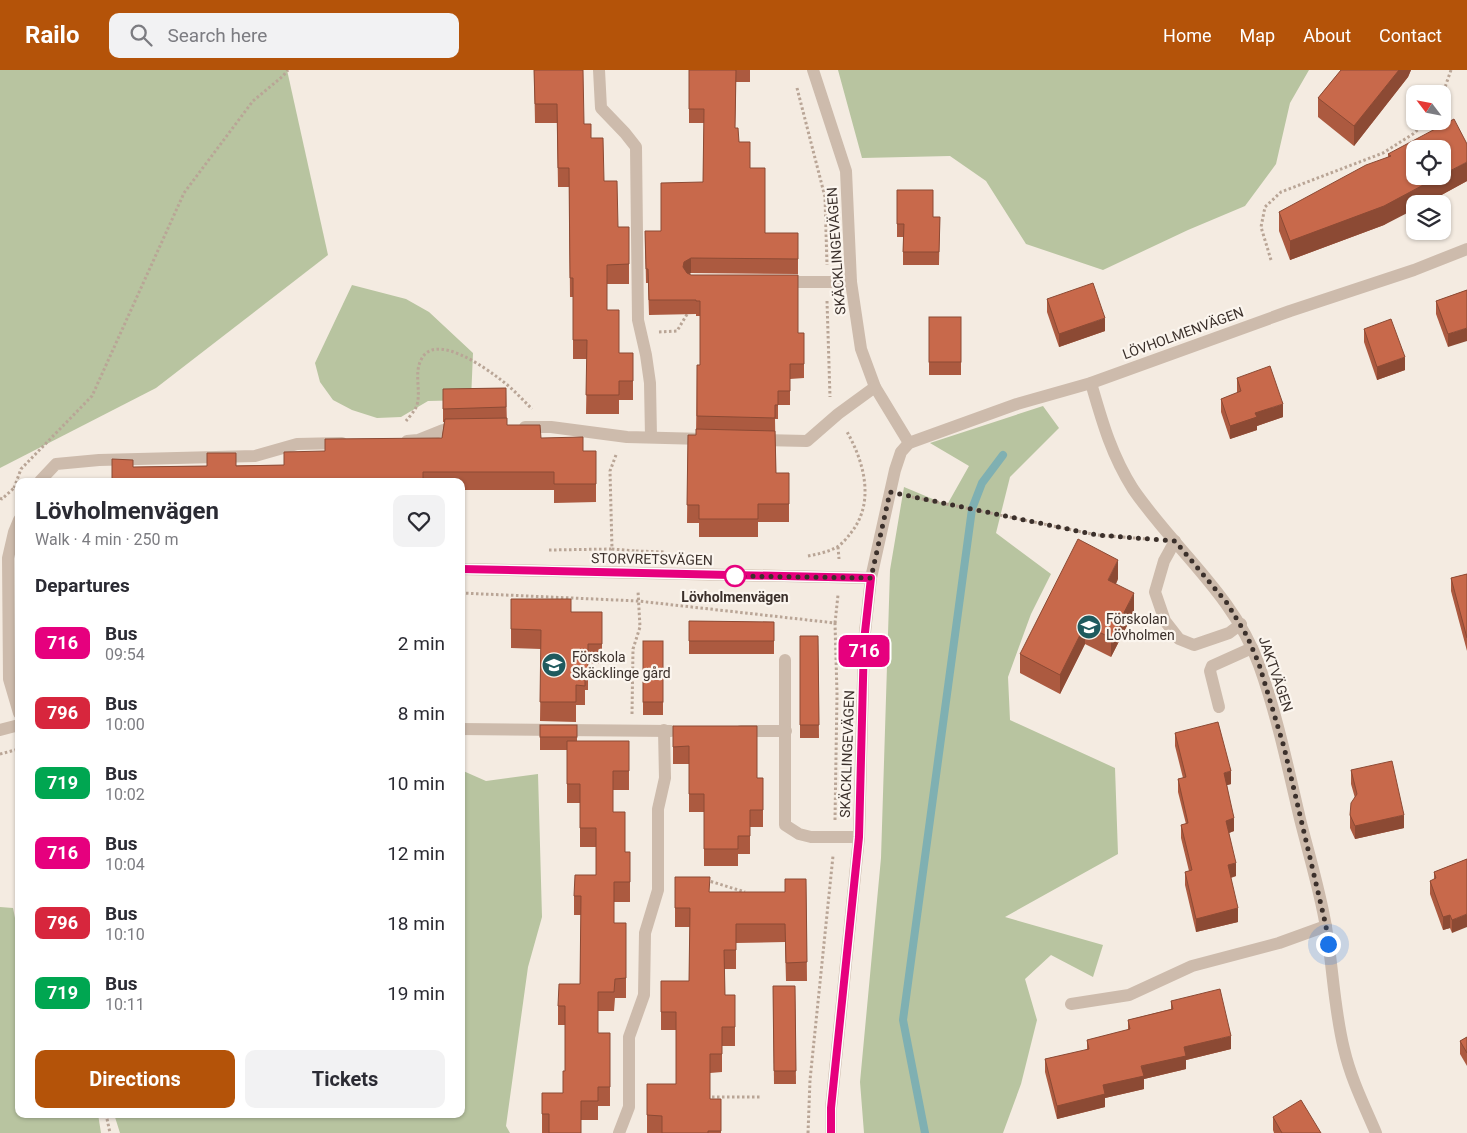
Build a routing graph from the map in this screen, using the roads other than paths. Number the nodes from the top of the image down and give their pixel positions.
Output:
1 (599, 70) edge
2 (813, 70) edge
3 (1467, 249) edge
4 (766, 282) edge
5 (851, 282) junction
6 (1091, 383) junction
7 (875, 387) junction
8 (512, 428) edge
9 (472, 429) edge
10 (651, 437) junction
11 (719, 439) edge
12 (748, 440) edge
13 (354, 443) edge
14 (391, 443) edge
15 (909, 443) junction
16 (43, 478) edge
17 (15, 530) edge
18 (1175, 541) junction
19 (465, 569) edge
20 (871, 578) junction
21 (1240, 624) junction
22 (1252, 648) junction
23 (785, 660) dead end
24 (15, 699) edge
25 (1219, 707) dead end
26 (15, 725) edge
27 (465, 729) edge
28 (0, 730) edge
29 (664, 730) junction
30 (682, 731) edge
31 (729, 731) edge
32 (786, 731) junction
33 (859, 837) junction
34 (1326, 926) junction
35 (1071, 1004) dead end
36 (619, 1133) edge
37 (831, 1133) edge
38 (1376, 1133) edge

1 - 10 street
2 - 5 street, SKÄCKLINGEVÄGEN
3 - 6 street, LÖVHOLMENVÄGEN
4 - 5 street
5 - 7 street, SKÄCKLINGEVÄGEN
6 - 15 street, LÖVHOLMENVÄGEN
6 - 18 street, JAKTVÄGEN
7 - 12 street
7 - 15 street, SKÄCKLINGEVÄGEN
8 - 10 street
9 - 14 street
10 - 11 street
13 - 16 street
15 - 20 street, SKÄCKLINGEVÄGEN
17 - 24 street
18 - 21 street, JAKTVÄGEN
18 - 21 street
19 - 20 street, STORVRETSVÄGEN
20 - 33 street, SKÄCKLINGEVÄGEN
21 - 22 street, JAKTVÄGEN
22 - 25 street
22 - 34 street, JAKTVÄGEN
23 - 32 street
26 - 28 street
27 - 29 street
29 - 30 street
29 - 36 street
31 - 32 street
32 - 33 street
33 - 37 street, SKÄCKLINGEVÄGEN
34 - 35 street
34 - 38 street, JAKTVÄGEN

